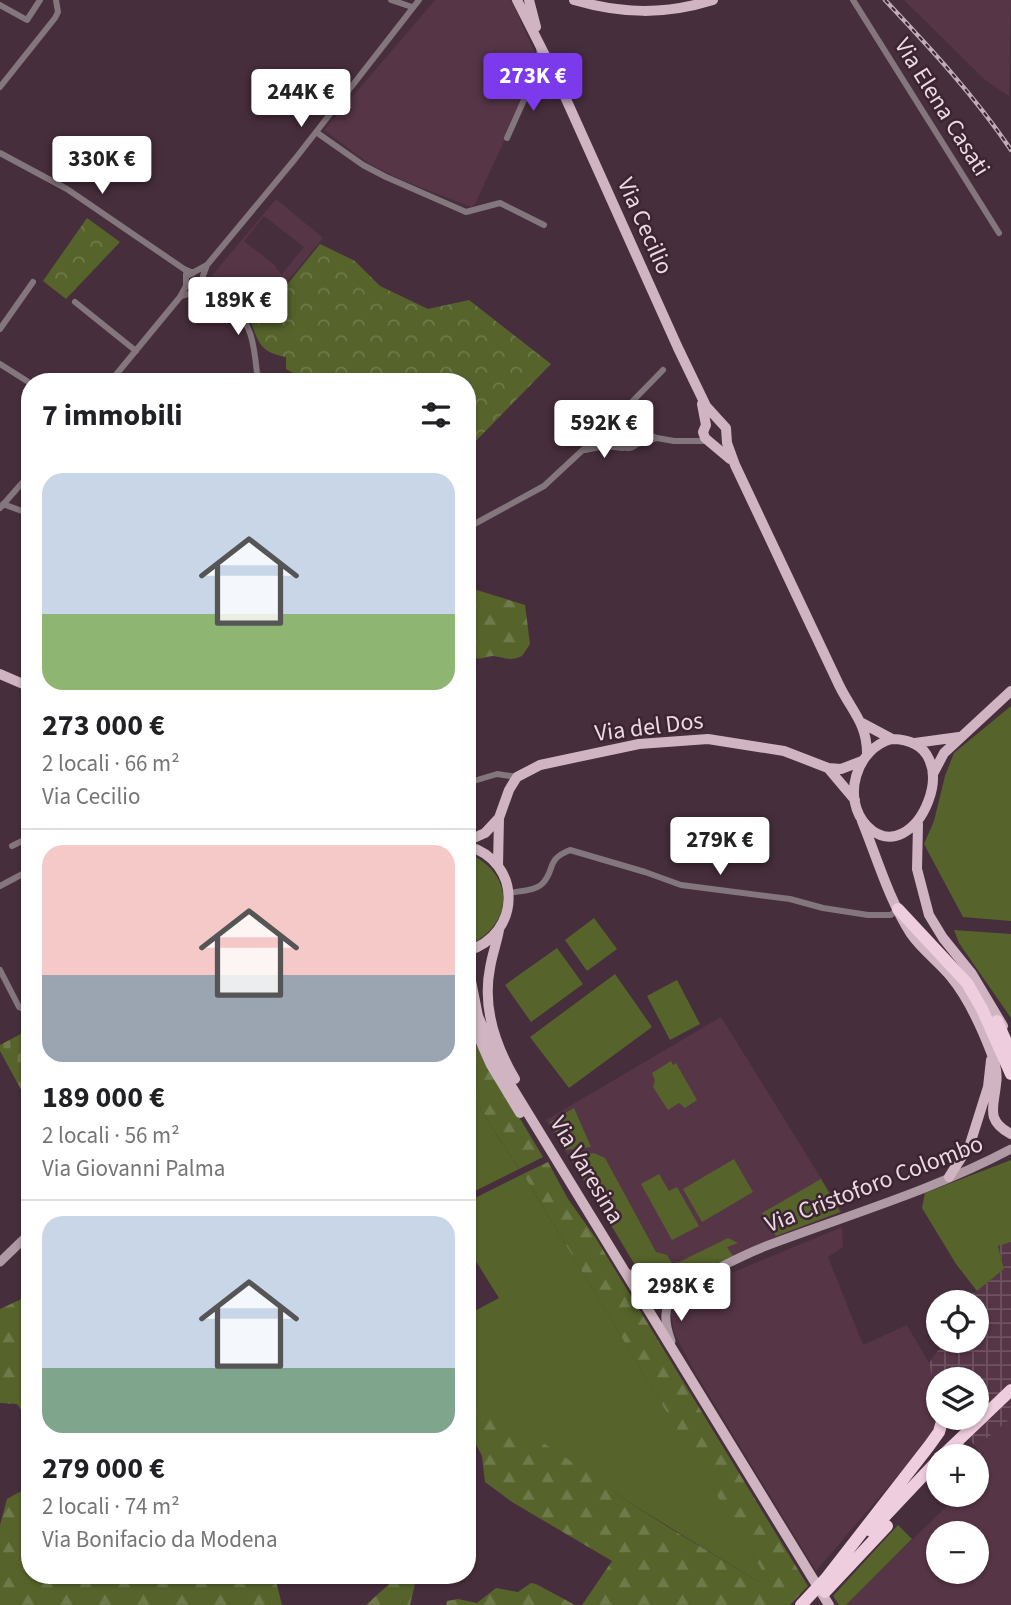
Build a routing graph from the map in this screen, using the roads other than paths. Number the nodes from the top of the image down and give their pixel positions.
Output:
1 (40, 0) edge
2 (56, 0) edge
3 (391, 0) edge
4 (517, 0) edge
5 (529, 0) edge
6 (574, 0) edge
7 (713, 0) edge
8 (853, 0) edge
9 (416, 3) edge
10 (0, 5) edge
11 (539, 44) junction
12 (554, 73) junction
13 (535, 77) junction
14 (0, 87) edge
15 (316, 132) junction
16 (507, 138) dead end
17 (0, 153) edge
18 (544, 225) dead end
19 (999, 233) dead end
20 (207, 265) junction
21 (190, 273) junction
22 (33, 282) dead end
23 (204, 283) junction
24 (186, 286) junction
25 (192, 292) junction
26 (180, 297) junction
27 (75, 302) dead end
28 (0, 330) edge
29 (136, 351) junction
30 (1, 367) edge
31 (663, 370) dead end
32 (118, 373) edge
33 (257, 373) edge
34 (21, 378) edge
35 (699, 392) junction
36 (631, 402) junction
37 (718, 421) junction
38 (705, 426) junction
39 (621, 428) junction
40 (634, 428) junction
41 (726, 437) junction
42 (657, 438) junction
43 (688, 440) junction
44 (711, 442) junction
45 (636, 445) junction
46 (623, 448) junction
47 (581, 453) junction
48 (735, 465) junction
49 (21, 484) edge
50 (2, 506) edge
51 (21, 511) edge
52 (476, 523) edge
53 (1, 676) edge
54 (21, 684) edge
55 (1011, 691) edge
56 (862, 723) junction
57 (960, 736) junction
58 (892, 739) junction
59 (915, 743) junction
60 (865, 757) junction
61 (828, 768) junction
62 (933, 775) junction
63 (517, 777) junction
64 (476, 780) edge
65 (855, 800) junction
66 (499, 818) junction
67 (862, 821) junction
68 (918, 824) junction
69 (476, 838) edge
70 (21, 842) edge
71 (12, 846) dead end
72 (476, 849) edge
73 (498, 866) junction
74 (21, 875) edge
75 (0, 886) edge
76 (509, 893) junction
77 (898, 909) junction
78 (499, 930) junction
79 (476, 948) edge
80 (0, 970) edge
81 (989, 1005) junction
82 (476, 1006) edge
83 (21, 1008) edge
84 (476, 1032) edge
85 (1011, 1040) edge
86 (991, 1052) junction
87 (1011, 1053) edge
88 (1011, 1074) edge
89 (1011, 1134) edge
90 (1011, 1149) edge
91 (551, 1152) junction
92 (949, 1177) junction
93 (21, 1242) edge
94 (0, 1262) edge
95 (624, 1271) junction
96 (675, 1291) junction
97 (666, 1304) junction
98 (647, 1309) junction
99 (673, 1346) junction
100 (1011, 1390) edge
101 (1011, 1401) edge
102 (940, 1430) edge
103 (955, 1444) edge
104 (966, 1444) edge
105 (926, 1473) edge
106 (926, 1484) edge
107 (826, 1584) junction
108 (809, 1603) edge
109 (829, 1605) edge

1 - 10 street
2 - 14 street
3 - 9 street
4 - 11 main road, Via Cecilio
5 - 12 main road, Via Cecilio
6 - 7 main road
8 - 19 street, Via Elena Casati
9 - 15 street
11 - 12 main road, Via Cecilio
11 - 13 street
12 - 13 street
12 - 35 main road, Via Cecilio
13 - 16 street
15 - 18 street
15 - 20 street
17 - 21 street
20 - 21 street
20 - 23 street
21 - 23 street
21 - 24 street
22 - 28 street
23 - 25 street
23 - 33 street
24 - 25 street
24 - 26 street
25 - 26 street
26 - 29 street
27 - 29 street
29 - 32 street
30 - 34 street
31 - 36 street
35 - 37 main road, Via Cecilio
35 - 38 main road, Via Cecilio
36 - 39 street
36 - 40 street
37 - 38 main road
37 - 41 main road
38 - 43 street
38 - 44 main road
39 - 40 street
39 - 46 street
39 - 47 street
40 - 42 street
40 - 45 street
41 - 44 main road
41 - 48 main road
42 - 43 street
42 - 45 street
43 - 44 street
44 - 48 main road
45 - 46 street
46 - 47 street
47 - 52 street
48 - 56 main road
49 - 50 street
50 - 51 street
53 - 54 main road
55 - 57 main road
56 - 58 main road
56 - 60 main road
57 - 59 main road
57 - 62 main road
58 - 59 main road
58 - 60 main road
59 - 62 main road
60 - 61 main road
60 - 65 main road
61 - 63 main road, Via del Dos
61 - 65 main road, Via del Dos
62 - 68 main road
63 - 64 street, Via del Dos
63 - 66 main road
65 - 67 main road
66 - 69 main road
66 - 73 main road
67 - 68 main road
67 - 77 main road
68 - 81 main road
70 - 71 street
72 - 73 main road
73 - 76 main road
74 - 75 street
76 - 77 street
76 - 78 main road
77 - 86 main road
77 - 88 highway
78 - 79 main road
78 - 91 main road
80 - 83 street
81 - 85 main road
81 - 87 highway
82 - 91 main road, Via Varesina
84 - 91 main road
86 - 89 main road
86 - 92 main road
90 - 92 street, Via Cristoforo Colombo
91 - 95 main road, Via Varesina
92 - 96 street, Via Cristoforo Colombo
93 - 94 street
95 - 96 street
95 - 98 main road, Via Varesina
96 - 97 street
97 - 98 street
97 - 99 street
98 - 99 main road, Via Varesina
99 - 109 main road, Via Varesina
100 - 103 highway
101 - 104 highway
102 - 107 highway
105 - 107 highway
106 - 107 highway
107 - 108 highway

